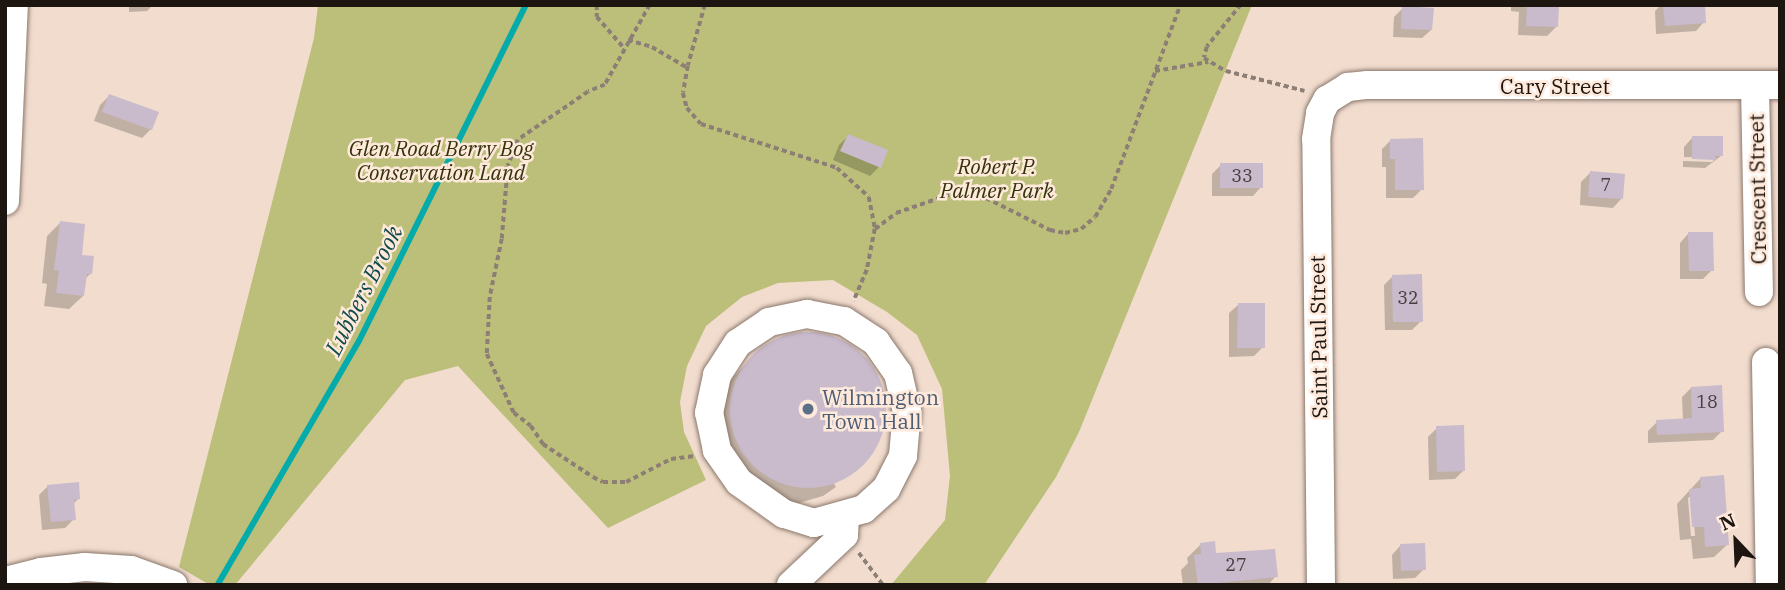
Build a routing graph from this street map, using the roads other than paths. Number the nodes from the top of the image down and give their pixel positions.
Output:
1 (14, 5) edge
2 (1768, 86) edge
3 (1328, 99) joint
4 (5, 201) edge
5 (1759, 292) dead end
6 (1766, 362) dead end
7 (845, 526) junction
8 (5, 581) edge
9 (173, 585) edge
10 (791, 585) edge
11 (1321, 585) edge
12 (1770, 585) edge

1 - 4 street
2 - 3 street, Cary Street
2 - 5 street, Crescent Street
3 - 11 street, Saint Paul Street
6 - 12 street
7 - 7 street
7 - 10 street
8 - 9 street

